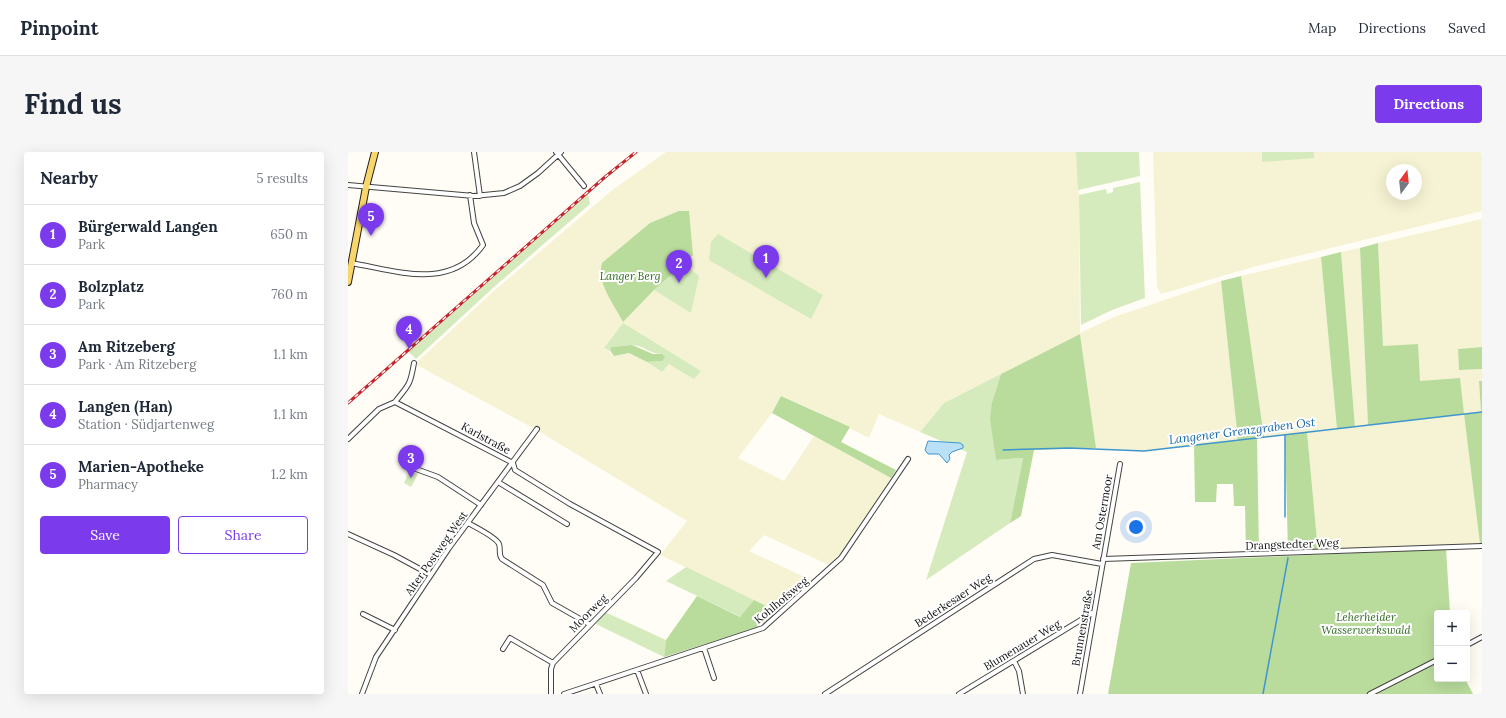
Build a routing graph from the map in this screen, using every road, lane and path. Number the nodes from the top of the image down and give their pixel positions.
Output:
1 (375, 152) edge
2 (474, 152) edge
3 (558, 153) edge
4 (348, 185) edge
5 (584, 186) dead end
6 (366, 187) junction
7 (470, 196) junction
8 (480, 196) junction
9 (351, 263) junction
10 (348, 282) edge
11 (414, 363) dead end
12 (395, 402) junction
13 (537, 429) dead end
14 (348, 439) edge
15 (908, 459) dead end
16 (513, 463) junction
17 (1120, 464) dead end
18 (405, 465) dead end
19 (498, 482) junction
20 (481, 505) junction
21 (468, 523) junction
22 (567, 524) dead end
23 (348, 534) edge
24 (1482, 546) edge
25 (658, 552) joint
26 (1103, 559) junction
27 (1102, 564) junction
28 (431, 575) junction
29 (1094, 612) junction
30 (363, 614) dead end
31 (589, 624) junction
32 (395, 630) junction
33 (1482, 637) edge
34 (1470, 643) edge
35 (704, 648) junction
36 (503, 649) dead end
37 (1014, 661) junction
38 (1434, 662) edge
39 (553, 663) junction
40 (637, 670) junction
41 (714, 678) dead end
42 (596, 684) junction
43 (362, 694) edge
44 (551, 694) edge
45 (564, 694) edge
46 (600, 694) edge
47 (646, 694) edge
48 (825, 694) edge
49 (959, 694) edge
50 (1023, 694) edge
51 (1080, 694) edge
52 (1370, 694) edge

1 - 6 main road
2 - 8 street
3 - 5 street
3 - 8 street
4 - 6 street
6 - 7 street
6 - 9 main road
7 - 8 street
7 - 9 street
9 - 10 main road
11 - 12 street
12 - 14 street
12 - 16 street, Karlstraße
13 - 16 street, Alter Postweg West
15 - 35 street, Kohlhofsweg
16 - 19 street, Alter Postweg West
16 - 25 street, Karlstraße
17 - 26 street, Am Ostermoor
18 - 20 street
19 - 20 street, Alter Postweg West
19 - 22 street
20 - 21 street, Alter Postweg West
21 - 28 street, Alter Postweg West
21 - 31 street
23 - 28 street
24 - 26 street, Drangstedter Weg
25 - 31 street, Moorweg
26 - 27 street, Am Ostermoor
27 - 29 street, Brunnenstraße
27 - 48 street, Bederkesaer Weg
28 - 32 street, Alter Postweg West
29 - 37 street, Blumenauer Weg
29 - 51 street, Brunnenstraße
30 - 32 street
31 - 39 street, Moorweg
32 - 43 street, Alter Postweg West
33 - 34 street
35 - 40 street, Kohlhofsweg
35 - 41 street
36 - 39 street
37 - 49 street, Blumenauer Weg
37 - 50 street
38 - 52 street
39 - 44 street
40 - 42 street, Kohlhofsweg
40 - 47 street
42 - 45 street, Kohlhofsweg
42 - 46 street

